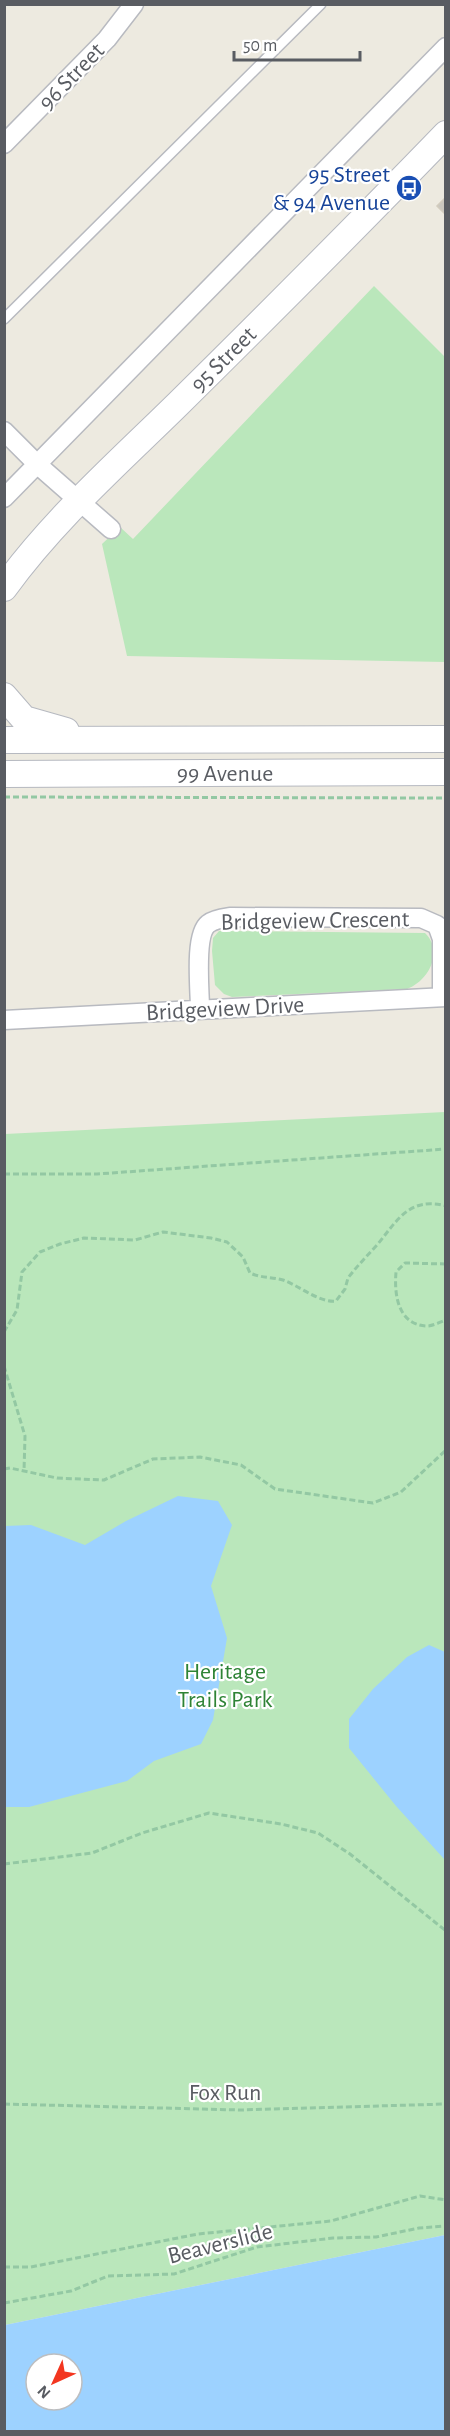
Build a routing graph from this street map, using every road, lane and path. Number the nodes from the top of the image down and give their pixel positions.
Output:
1 (134, 4) edge
2 (321, 4) edge
3 (446, 47) edge
4 (446, 134) edge
5 (4, 144) edge
6 (4, 319) edge
7 (4, 431) edge
8 (38, 465) junction
9 (4, 498) edge
10 (80, 501) junction
11 (111, 529) dead end
12 (4, 588) edge
13 (4, 696) edge
14 (92, 739) junction
15 (446, 739) edge
16 (4, 740) edge
17 (446, 772) edge
18 (4, 774) edge
19 (4, 797) edge
20 (446, 798) edge
21 (444, 997) edge
22 (200, 1009) junction
23 (4, 1020) edge
24 (446, 1149) edge
25 (4, 1174) edge
26 (446, 1206) edge
27 (446, 1264) edge
28 (446, 1320) edge
29 (4, 1332) edge
30 (4, 1366) edge
31 (446, 1450) edge
32 (4, 1469) edge
33 (24, 1471) junction
34 (4, 1864) edge
35 (446, 1930) edge
36 (4, 2104) edge
37 (446, 2104) edge
38 (446, 2200) edge
39 (446, 2226) edge
40 (4, 2266) edge
41 (4, 2303) edge

1 - 5 street, 96 Street
2 - 6 lane
3 - 8 street
4 - 10 main road, 95 Street
7 - 8 street
8 - 9 street
8 - 10 street
10 - 11 street
10 - 12 main road, 95 Street
13 - 14 main road
14 - 15 main road, 99 Avenue
14 - 16 main road, 99 Avenue
17 - 18 main road, 99 Avenue
19 - 20 path
21 - 22 street, Bridgeview Drive
21 - 22 street, Bridgeview Crescent
22 - 23 street, Bridgeview Drive
24 - 25 path
26 - 29 path
27 - 28 path
30 - 33 path
31 - 33 path
32 - 33 path
34 - 35 path
36 - 37 path, Fox Run
38 - 40 path
39 - 41 path, Beaverslide

